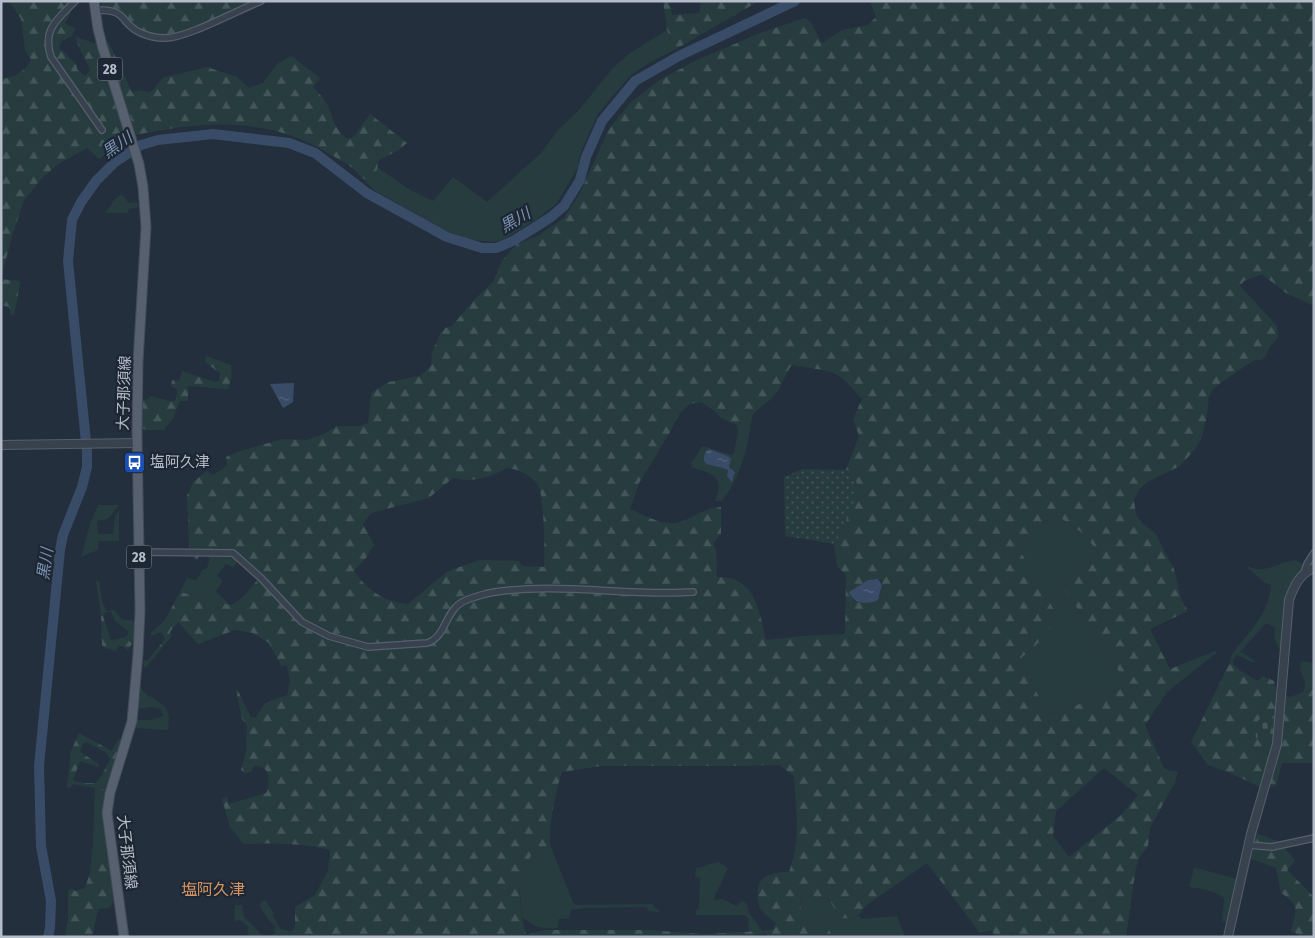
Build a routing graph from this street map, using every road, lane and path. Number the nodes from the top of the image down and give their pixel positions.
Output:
1 (75, 1) edge
2 (261, 1) edge
3 (94, 6) edge
4 (102, 130) dead end
5 (137, 443) junction
6 (1, 445) edge
7 (139, 552) junction
8 (1314, 553) edge
9 (1314, 568) edge
10 (1304, 573) junction
11 (693, 592) dead end
12 (1314, 838) edge
13 (1249, 845) junction
14 (124, 937) edge
15 (1228, 937) edge

1 - 4 street
2 - 3 street
3 - 5 main road, 大子那須線 / 28
5 - 6 street
5 - 7 main road, 大子那須線 / 28
7 - 11 street
7 - 14 main road, 大子那須線 / 28
8 - 10 street
9 - 10 street
10 - 13 street
12 - 13 street
13 - 15 street

